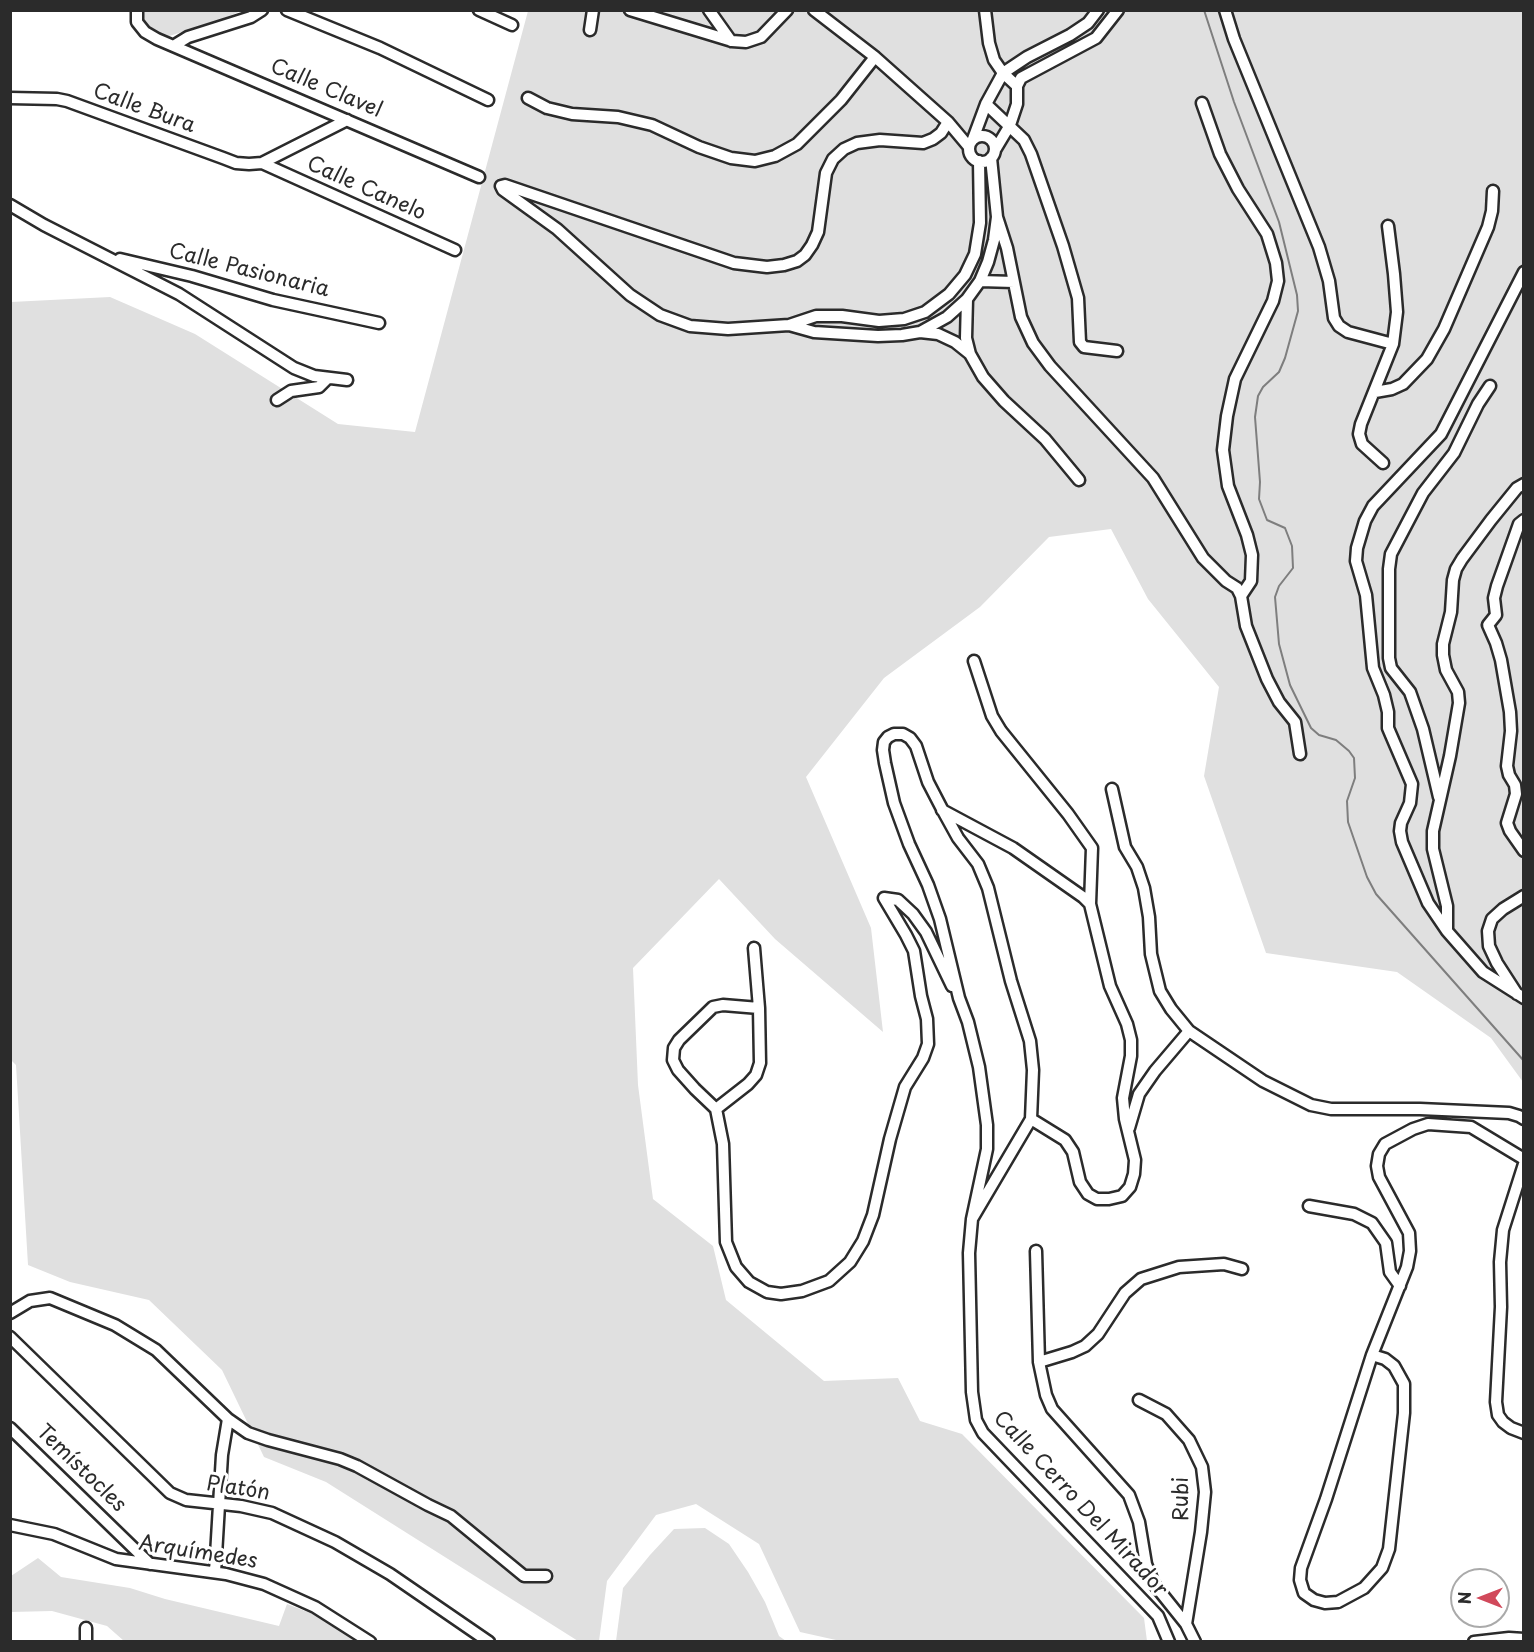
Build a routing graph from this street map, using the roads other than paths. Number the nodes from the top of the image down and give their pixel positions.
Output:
1 (137, 10) edge
2 (262, 10) edge
3 (287, 10) edge
4 (479, 10) edge
5 (593, 10) edge
6 (630, 10) edge
7 (709, 10) edge
8 (787, 10) edge
9 (814, 10) edge
10 (985, 10) edge
11 (1098, 10) edge
12 (1118, 10) edge
13 (1225, 10) edge
14 (512, 25) dead end
15 (590, 30) dead end
16 (1070, 35) junction
17 (732, 41) junction
18 (175, 45) junction
19 (1078, 49) junction
20 (875, 57) junction
21 (1003, 73) junction
22 (1017, 86) junction
23 (10, 98) edge
24 (528, 98) dead end
25 (488, 100) dead end
26 (1202, 103) dead end
27 (986, 104) junction
28 (347, 120) junction
29 (948, 122) junction
30 (1010, 125) junction
31 (971, 143) junction
32 (993, 154) junction
33 (979, 161) junction
34 (262, 163) junction
35 (478, 177) dead end
36 (1493, 192) dead end
37 (10, 205) edge
38 (996, 217) junction
39 (1388, 226) dead end
40 (455, 250) dead end
41 (109, 256) junction
42 (1524, 272) edge
43 (980, 281) junction
44 (1014, 282) junction
45 (967, 299) junction
46 (842, 316) junction
47 (879, 321) junction
48 (379, 323) dead end
49 (789, 325) junction
50 (920, 332) junction
51 (840, 334) junction
52 (878, 336) junction
53 (1393, 344) junction
54 (1118, 351) dead end
55 (970, 354) junction
56 (328, 378) junction
57 (347, 380) dead end
58 (1490, 386) dead end
59 (1375, 392) junction
60 (277, 400) dead end
61 (1383, 463) dead end
62 (1079, 480) dead end
63 (1524, 484) edge
64 (1524, 520) edge
65 (1241, 596) junction
66 (974, 662) dead end
67 (1300, 754) dead end
68 (1112, 789) dead end
69 (1440, 800) junction
70 (942, 810) junction
71 (1524, 851) edge
72 (1524, 896) edge
73 (1090, 904) junction
74 (1447, 932) junction
75 (754, 948) dead end
76 (959, 998) junction
77 (1521, 998) edge
78 (759, 1008) junction
79 (1189, 1031) junction
80 (716, 1109) junction
81 (1031, 1119) junction
82 (1524, 1119) edge
83 (1128, 1135) junction
84 (1524, 1159) edge
85 (1524, 1164) edge
86 (1309, 1206) dead end
87 (972, 1219) junction
88 (1036, 1251) dead end
89 (1242, 1269) dead end
90 (1400, 1287) junction
91 (10, 1313) edge
92 (10, 1337) edge
93 (1372, 1355) junction
94 (1039, 1362) junction
95 (1139, 1400) dead end
96 (228, 1419) junction
97 (10, 1428) edge
98 (1524, 1433) edge
99 (219, 1504) junction
100 (10, 1525) edge
101 (150, 1564) junction
102 (215, 1572) junction
103 (546, 1576) dead end
104 (1186, 1624) junction
105 (86, 1628) dead end
106 (1524, 1639) edge
107 (86, 1641) edge
108 (370, 1641) edge
109 (489, 1641) edge
110 (1168, 1641) edge
111 (1195, 1641) edge
112 (1474, 1641) edge

1 - 18 street, Calle Clavel
2 - 18 street
3 - 25 street
4 - 14 street
5 - 15 street
6 - 17 street
7 - 17 street
8 - 17 street
9 - 20 street
10 - 21 street
11 - 16 street
12 - 19 street
13 - 53 street
16 - 19 street
16 - 21 street
18 - 28 street, Calle Clavel
19 - 22 street
20 - 24 street
20 - 29 street
21 - 22 street
21 - 27 street
22 - 30 street
23 - 34 street, Calle Bura
26 - 65 street
27 - 30 street
27 - 31 street
28 - 34 street
28 - 35 street, Calle Clavel
29 - 31 street
29 - 49 street
30 - 32 street
30 - 54 street
31 - 32 street
31 - 33 street
32 - 33 street
32 - 38 street
33 - 47 street
34 - 40 street, Calle Canelo
36 - 59 street
37 - 41 street
38 - 43 street
38 - 44 street
39 - 53 street
41 - 48 street, Calle Pasionaria
41 - 56 street
42 - 74 street
43 - 44 street
43 - 45 street
44 - 65 street
45 - 50 street
45 - 55 street
46 - 47 street
46 - 49 street
46 - 51 street
47 - 52 street
49 - 51 street
50 - 52 street
50 - 55 street
51 - 52 street
53 - 59 street
55 - 62 street
56 - 57 street
56 - 60 street
58 - 69 street
59 - 61 street
63 - 69 street
64 - 71 street
65 - 67 street
66 - 73 street
68 - 79 street
69 - 74 street
70 - 73 street
70 - 76 street
70 - 81 street
72 - 77 street
73 - 83 street
74 - 77 street
75 - 78 street
76 - 80 street
76 - 87 street
78 - 80 street
78 - 80 street
79 - 82 street
79 - 83 street
81 - 83 street
81 - 87 street, Calle Cerro Del Mirador
84 - 90 street
85 - 98 street
86 - 90 street
87 - 110 street, Calle Cerro Del Mirador
88 - 94 street
89 - 94 street
90 - 93 street
91 - 96 street
92 - 99 street, Platón
93 - 93 street
94 - 104 street
95 - 104 street, Rubi
96 - 99 street
96 - 103 street
97 - 101 street, Temístocles
99 - 102 street
99 - 109 street, Platón
100 - 101 street, Arquímedes
101 - 102 street, Arquímedes
102 - 108 street, Arquímedes
104 - 111 street
105 - 107 street
106 - 112 street

